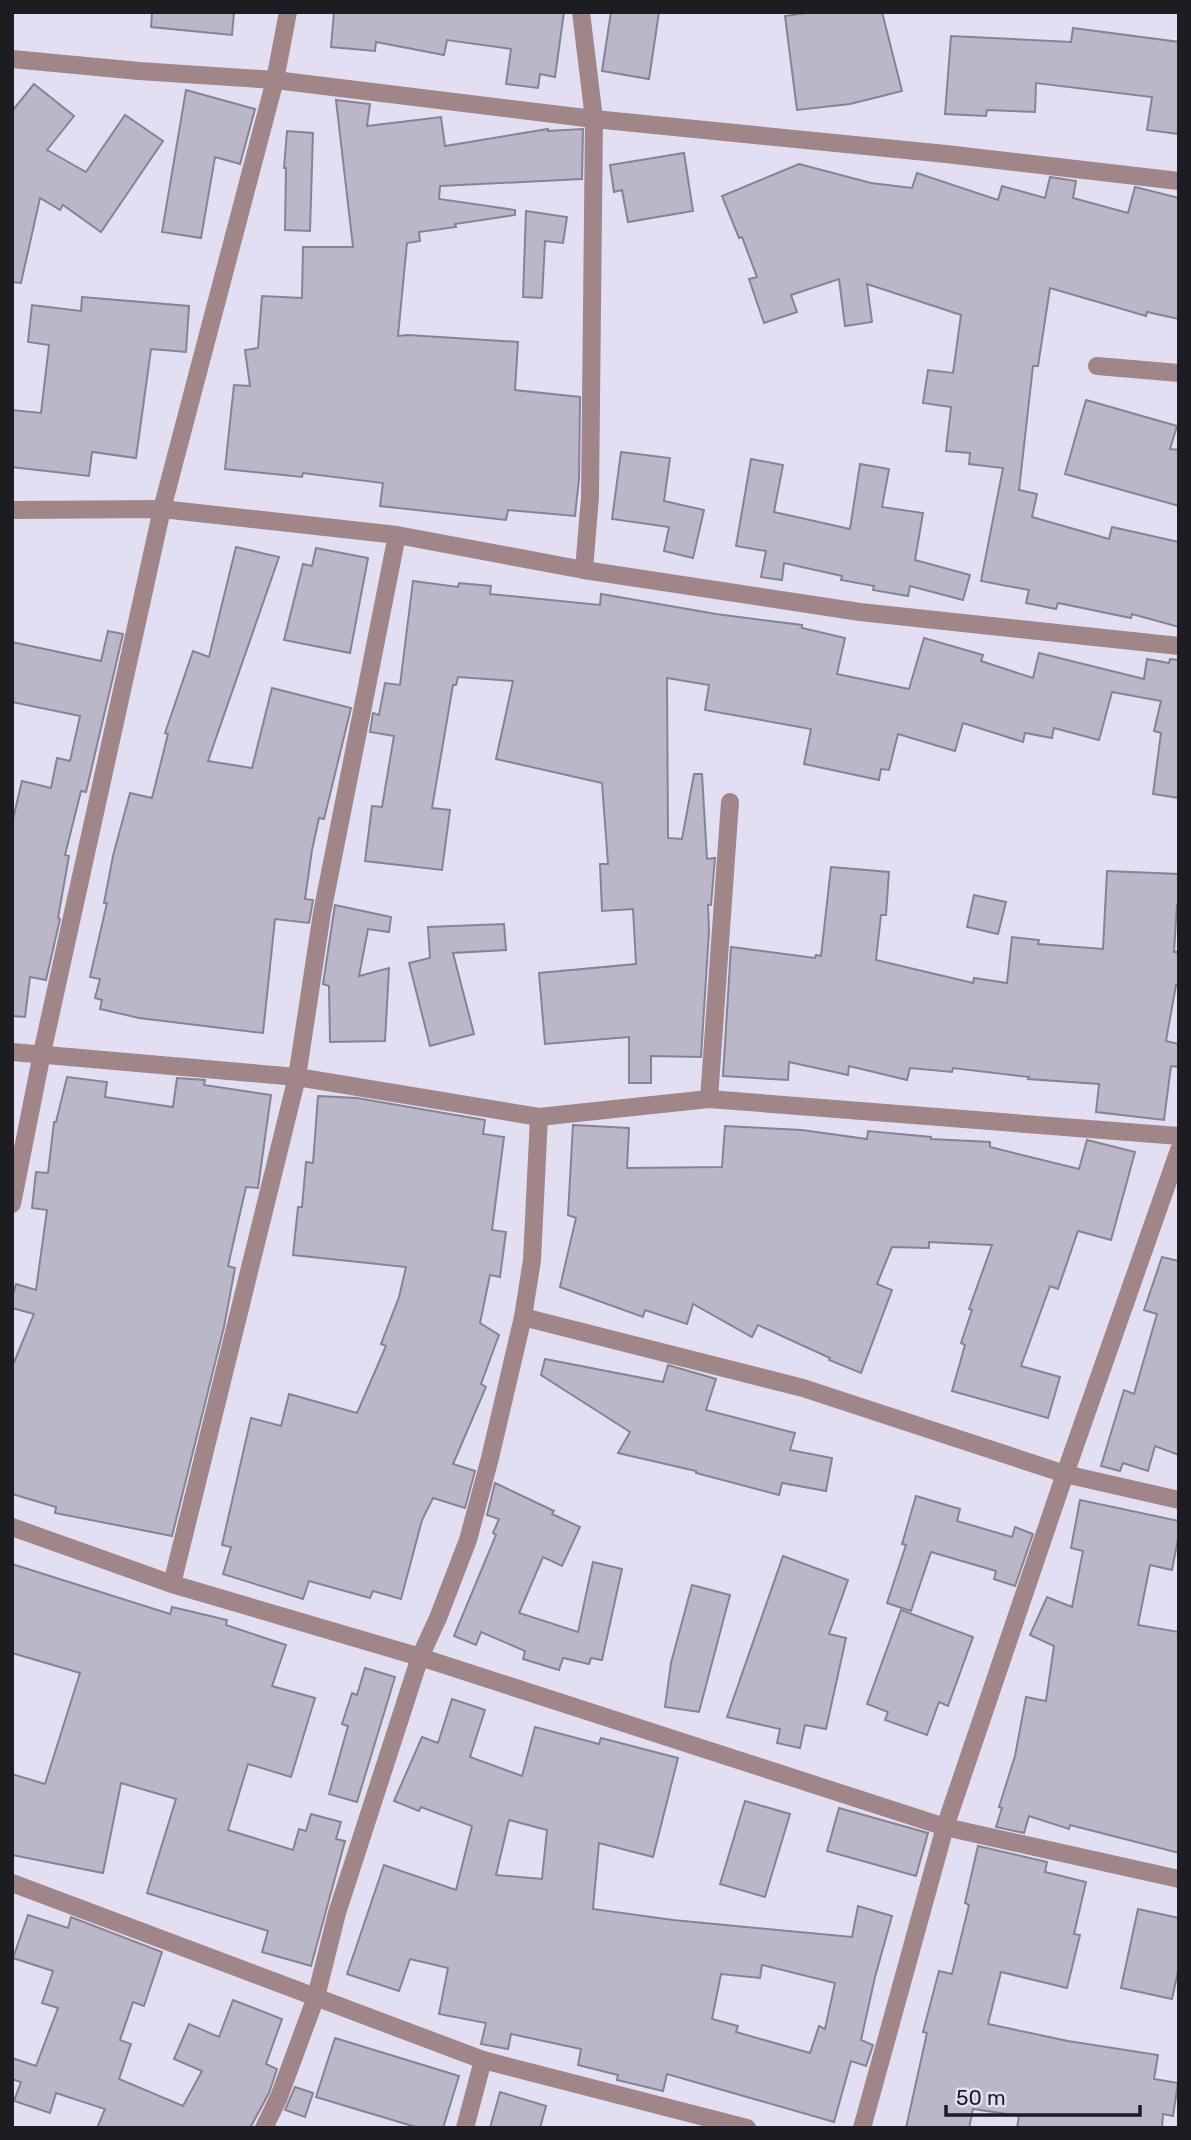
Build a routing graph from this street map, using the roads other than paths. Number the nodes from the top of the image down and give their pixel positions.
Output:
1 (288, 12) edge
2 (581, 12) edge
3 (12, 59) edge
4 (275, 80) junction
5 (594, 119) junction
6 (1179, 181) edge
7 (1097, 366) dead end
8 (1179, 373) edge
9 (162, 509) junction
10 (12, 510) edge
11 (397, 534) junction
12 (584, 570) junction
13 (1179, 646) edge
14 (730, 802) dead end
15 (12, 1052) edge
16 (42, 1053) junction
17 (297, 1077) junction
18 (709, 1099) junction
19 (539, 1117) junction
20 (1179, 1136) edge
21 (1179, 1150) edge
22 (12, 1204) edge
23 (523, 1317) junction
24 (1065, 1475) junction
25 (1179, 1500) edge
26 (12, 1527) edge
27 (172, 1584) junction
28 (420, 1657) junction
29 (945, 1827) junction
30 (1179, 1879) edge
31 (12, 1883) edge
32 (316, 1997) junction
33 (483, 2060) junction
34 (264, 2128) edge
35 (465, 2128) edge
36 (747, 2128) edge
37 (862, 2128) edge

1 - 4 street
2 - 5 street
3 - 4 street
4 - 5 street
4 - 9 street
5 - 6 street
5 - 12 street
7 - 8 street
9 - 10 street
9 - 11 street
9 - 16 street
11 - 12 street
11 - 17 street
12 - 13 street
14 - 18 street
15 - 16 street
16 - 17 street
16 - 22 street
17 - 19 street
17 - 27 street
18 - 19 street
18 - 20 street
19 - 23 street
21 - 24 street
23 - 24 street
23 - 28 street
24 - 25 street
24 - 29 street
26 - 27 street
27 - 28 street
28 - 29 street
28 - 32 street
29 - 30 street
29 - 37 street
31 - 32 street
32 - 33 street
32 - 34 street
33 - 35 street
33 - 36 street

